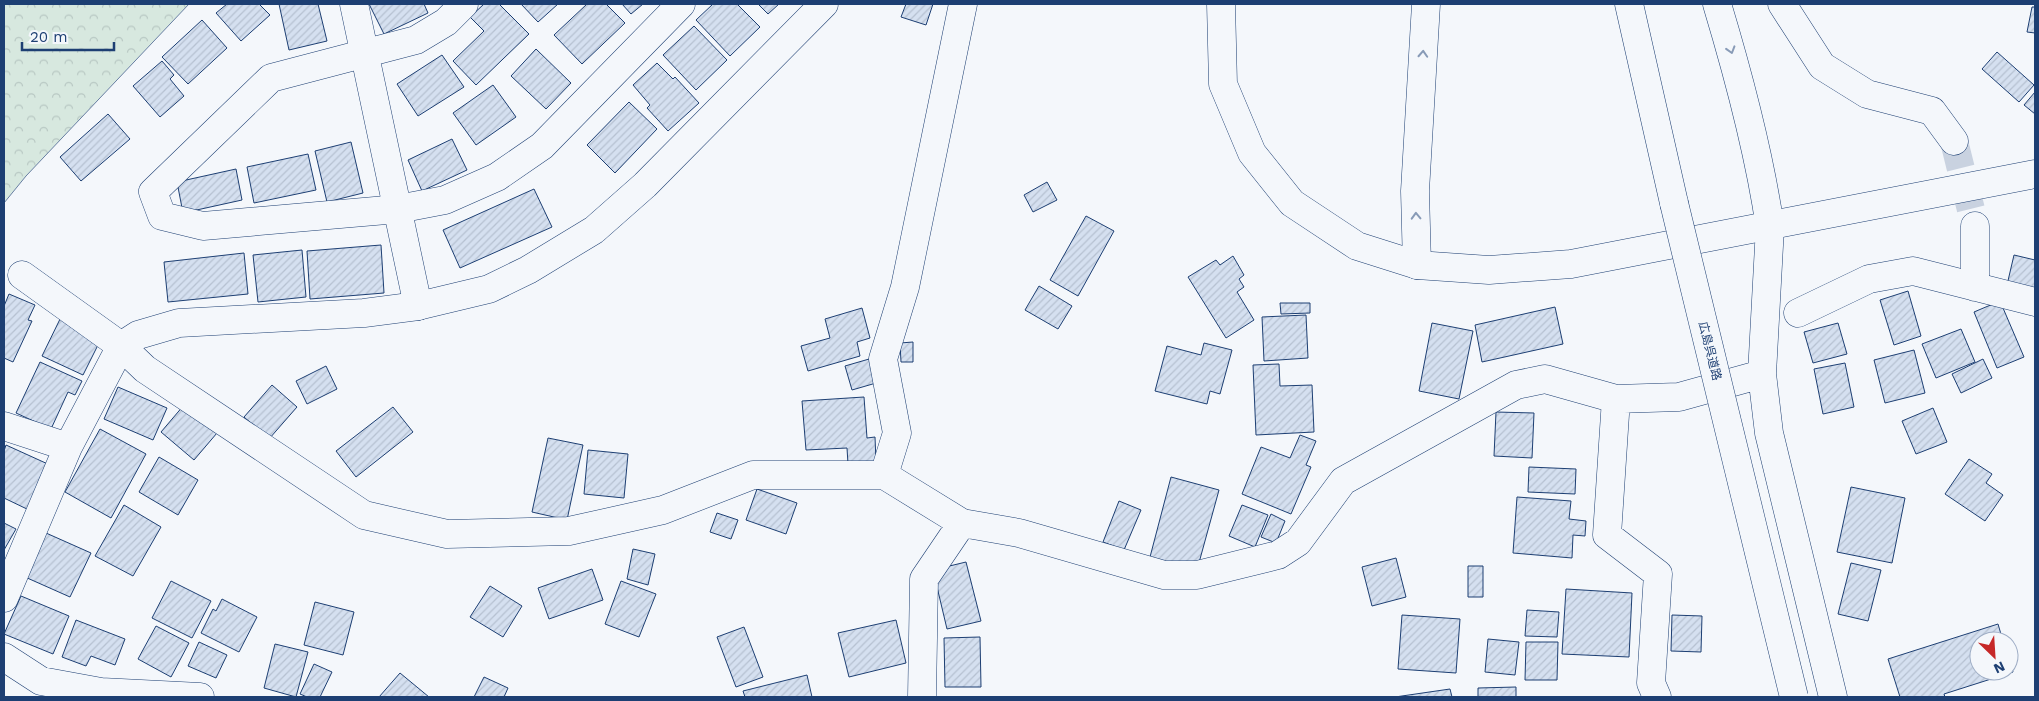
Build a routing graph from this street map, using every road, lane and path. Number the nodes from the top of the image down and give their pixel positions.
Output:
1 (354, 4) edge
2 (464, 4) edge
3 (681, 4) edge
4 (824, 4) edge
5 (963, 4) edge
6 (1221, 4) edge
7 (1426, 4) edge
8 (1629, 4) edge
9 (1717, 4) edge
10 (1782, 4) edge
11 (365, 54) junction
12 (1954, 141) tunnel mouth
13 (2035, 174) edge
14 (398, 209) junction
15 (1975, 226) tunnel mouth
16 (1770, 227) junction
17 (1418, 265) junction
18 (22, 275) dead end
19 (1975, 287) junction
20 (2035, 302) edge
21 (418, 306) junction
22 (1798, 313) dead end
23 (121, 346) junction
24 (1762, 374) junction
25 (1616, 399) junction
26 (4, 426) edge
27 (68, 447) junction
28 (884, 475) junction
29 (962, 523) junction
30 (4, 598) edge
31 (4, 657) edge
32 (200, 697) edge
33 (922, 697) edge
34 (1657, 697) edge
35 (1794, 697) edge
36 (1834, 697) edge

1 - 11 main road
2 - 11 main road
3 - 14 main road
4 - 21 main road
5 - 28 main road
6 - 17 main road
17 -> 7 main road
8 - 35 main road, 広島呉道路, bridge
9 -> 16 main road
10 - 12 main road
11 - 14 main road
11 - 14 main road
13 - 16 main road
14 - 21 main road
15 - 19 main road
16 - 17 main road
16 - 24 main road
18 - 23 main road
19 - 20 main road
19 - 22 main road
21 - 23 main road
23 - 27 main road
23 - 28 main road
24 - 25 main road
24 - 36 main road
25 - 29 main road
25 - 34 main road
26 - 27 main road
27 - 30 main road
28 - 29 main road
29 - 33 main road
31 - 32 main road

